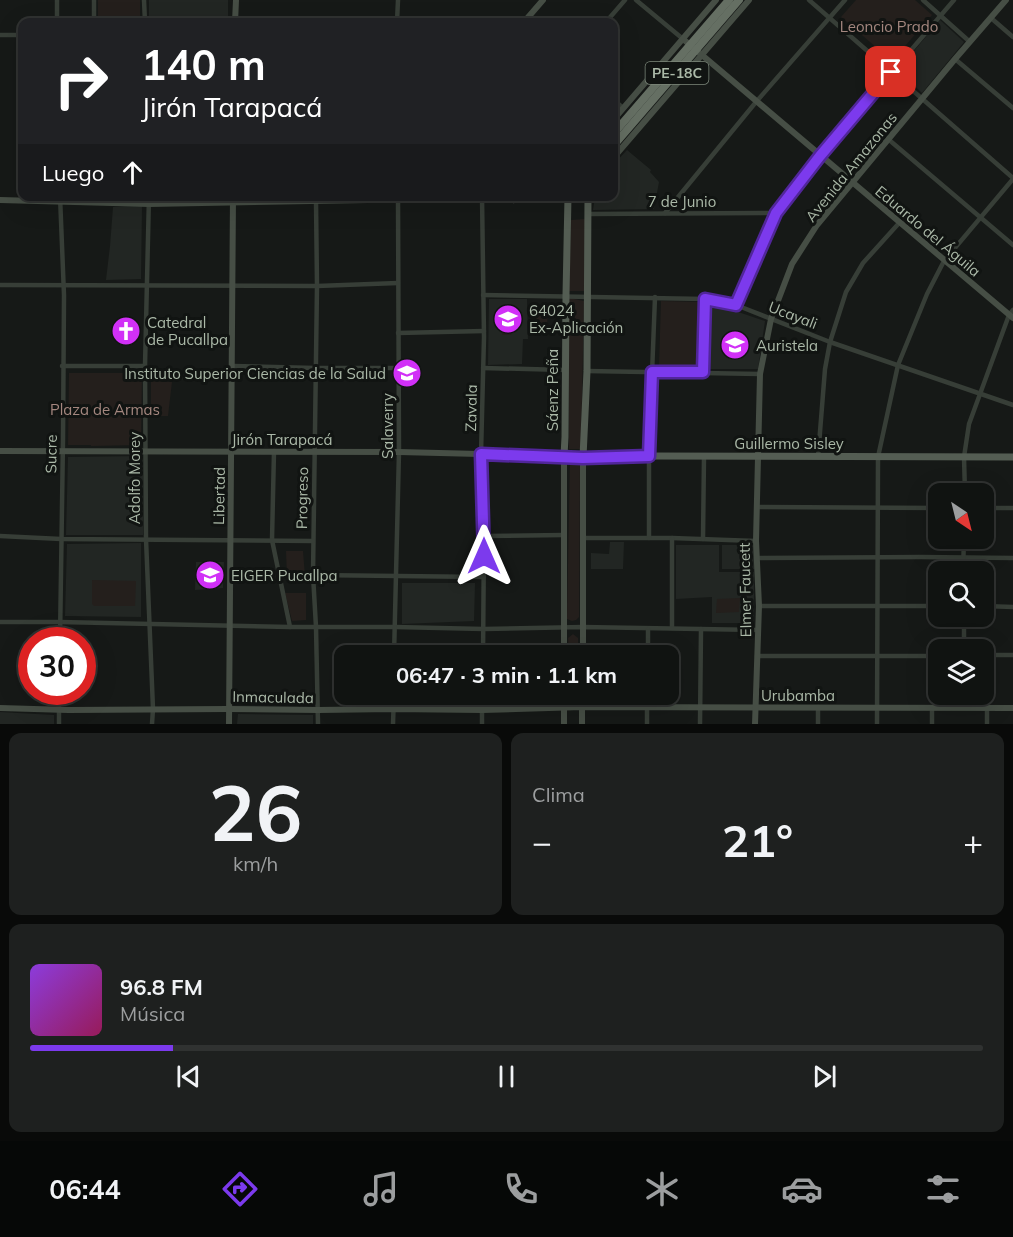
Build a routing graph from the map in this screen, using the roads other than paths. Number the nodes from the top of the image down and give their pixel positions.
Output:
1 (57, 0) edge
2 (94, 0) edge
3 (144, 0) edge
4 (236, 0) edge
5 (398, 0) edge
6 (543, 0) edge
7 (625, 0) edge
8 (636, 0) edge
9 (716, 0) edge
10 (729, 0) edge
11 (739, 0) edge
12 (748, 0) edge
13 (809, 0) edge
14 (845, 0) edge
15 (923, 0) edge
16 (954, 0) edge
17 (1006, 0) edge
18 (941, 15) junction
19 (830, 17) junction
20 (57, 18) edge
21 (94, 18) edge
22 (145, 18) edge
23 (235, 18) edge
24 (397, 18) edge
25 (527, 18) edge
26 (609, 18) edge
27 (991, 18) junction
28 (0, 35) edge
29 (18, 35) edge
30 (1013, 37) edge
31 (682, 39) junction
32 (970, 42) junction
33 (696, 51) junction
34 (956, 58) junction
35 (891, 72) junction
36 (922, 99) junction
37 (756, 102) junction
38 (618, 103) edge
39 (624, 108) junction
40 (1013, 108) edge
41 (618, 115) edge
42 (618, 129) edge
43 (888, 139) junction
44 (618, 140) edge
45 (618, 152) edge
46 (820, 156) junction
47 (1013, 178) edge
48 (851, 182) junction
49 (18, 200) edge
50 (0, 201) edge
51 (60, 201) edge
52 (149, 201) edge
53 (233, 201) edge
54 (316, 201) edge
55 (398, 201) edge
56 (482, 201) edge
57 (568, 201) edge
58 (588, 201) edge
59 (665, 213) junction
60 (776, 213) junction
61 (588, 214) junction
62 (981, 217) junction
63 (900, 222) junction
64 (1013, 245) edge
65 (945, 261) junction
66 (398, 283) junction
67 (63, 284) junction
68 (0, 285) edge
69 (147, 285) junction
70 (233, 286) junction
71 (317, 286) junction
72 (483, 295) junction
73 (566, 296) junction
74 (587, 297) junction
75 (655, 297) junction
76 (705, 299) junction
77 (736, 305) junction
78 (1012, 315) edge
79 (771, 319) junction
80 (484, 331) junction
81 (398, 333) junction
82 (830, 342) junction
83 (898, 365) junction
84 (63, 366) junction
85 (145, 366) junction
86 (233, 366) junction
87 (315, 368) junction
88 (399, 368) junction
89 (483, 368) junction
90 (565, 370) junction
91 (587, 371) junction
92 (652, 372) junction
93 (703, 372) junction
94 (760, 374) junction
95 (146, 376) junction
96 (232, 377) junction
97 (979, 394) junction
98 (1013, 405) edge
99 (0, 451) edge
100 (63, 451) junction
101 (145, 451) junction
102 (232, 451) junction
103 (274, 451) junction
104 (314, 452) junction
105 (399, 452) junction
106 (481, 454) junction
107 (564, 456) junction
108 (649, 456) junction
109 (704, 456) junction
110 (758, 456) junction
111 (818, 457) junction
112 (878, 457) junction
113 (964, 457) junction
114 (1013, 457) edge
115 (583, 458) junction
116 (965, 483) edge
117 (758, 507) junction
118 (879, 507) junction
119 (928, 508) edge
120 (994, 508) edge
121 (1013, 508) edge
122 (564, 535) junction
123 (0, 536) edge
124 (484, 536) junction
125 (583, 538) junction
126 (649, 538) junction
127 (672, 538) junction
128 (703, 538) junction
129 (61, 539) junction
130 (146, 539) junction
131 (230, 540) junction
132 (272, 540) junction
133 (314, 541) junction
134 (756, 541) junction
135 (963, 549) edge
136 (878, 557) junction
137 (757, 558) junction
138 (963, 558) junction
139 (1013, 558) edge
140 (313, 575) junction
141 (396, 577) junction
142 (484, 577) junction
143 (759, 606) junction
144 (928, 606) edge
145 (994, 606) edge
146 (878, 607) junction
147 (1013, 607) edge
148 (0, 622) edge
149 (60, 622) junction
150 (149, 625) junction
151 (229, 626) junction
152 (60, 627) edge
153 (290, 627) junction
154 (316, 627) junction
155 (395, 627) junction
156 (583, 627) junction
157 (565, 628) junction
158 (648, 628) junction
159 (672, 628) junction
160 (702, 628) junction
161 (484, 629) junction
162 (758, 630) junction
163 (394, 645) edge
164 (483, 645) edge
165 (564, 645) edge
166 (583, 645) edge
167 (648, 645) edge
168 (994, 655) edge
169 (1013, 655) edge
170 (757, 656) junction
171 (878, 656) junction
172 (928, 656) edge
173 (59, 705) edge
174 (393, 705) edge
175 (482, 705) edge
176 (564, 707) junction
177 (582, 707) junction
178 (647, 707) junction
179 (700, 707) junction
180 (755, 707) junction
181 (818, 707) junction
182 (0, 708) edge
183 (393, 708) junction
184 (877, 708) junction
185 (932, 708) junction
186 (963, 708) joint
187 (987, 708) junction
188 (1013, 708) edge
189 (153, 709) junction
190 (228, 709) junction
191 (59, 710) junction
192 (318, 710) junction
193 (482, 710) junction
194 (59, 724) edge
195 (152, 724) edge
196 (229, 724) edge
197 (318, 724) edge
198 (393, 724) edge
199 (482, 724) edge
200 (564, 724) edge
201 (582, 724) edge
202 (647, 724) edge
203 (700, 724) edge
204 (755, 724) edge
205 (818, 724) edge
206 (877, 724) edge
207 (932, 724) edge
208 (987, 724) edge

1 - 20 street
2 - 21 street
3 - 22 street
4 - 23 street
5 - 24 street
6 - 25 street
7 - 26 street
8 - 31 street
9 - 31 street
10 - 33 highway, PE-18C
11 - 33 highway, PE-18C
12 - 33 street
13 - 19 street
14 - 19 street
15 - 18 street
16 - 18 street
17 - 27 street, Avenida Amazonas
18 - 32 street
18 - 35 street
19 - 35 street
19 - 37 street
27 - 30 street
27 - 32 street, Avenida Amazonas
28 - 29 street
31 - 33 street, Eduardo del Águila
31 - 39 street
32 - 34 street, Avenida Amazonas
33 - 37 street, Eduardo del Águila
33 - 42 highway, PE-18C
33 - 44 highway, PE-18C
33 - 45 street
34 - 36 street, Avenida Amazonas
34 - 40 street
35 - 36 street
35 - 46 street
36 - 43 street, Avenida Amazonas
36 - 47 street
37 - 46 street, Eduardo del Águila
37 - 59 street
38 - 39 street
39 - 41 street
43 - 48 street, Avenida Amazonas
43 - 62 street
46 - 48 street, Eduardo del Águila
46 - 60 street
47 - 62 street
48 - 63 street, Eduardo del Águila
48 - 79 street, Avenida Amazonas
49 - 50 street
51 - 67 street, Sucre
52 - 69 street, Adolfo Morey
53 - 70 street, Libertad
54 - 71 street, Progreso
55 - 66 street, Salaverry
56 - 72 street, Zavala
57 - 73 main road, Sáenz Peña
58 - 61 main road
59 - 60 street, 7 de Junio
59 - 61 street, 7 de Junio
60 - 77 street
61 - 74 main road
62 - 64 street
62 - 65 street
63 - 65 street, Eduardo del Águila
63 - 82 street
65 - 78 street, Eduardo del Águila
65 - 83 street
66 - 71 street
66 - 81 street, Salaverry
67 - 68 street
67 - 69 street
67 - 84 street, Sucre
69 - 70 street
69 - 85 street, Adolfo Morey
70 - 71 street
70 - 86 street, Libertad
71 - 87 street, Progreso
72 - 73 street, Ucayali
72 - 80 street, Zavala
73 - 74 street, Ucayali
73 - 90 main road, Sáenz Peña
74 - 75 street, Ucayali
74 - 91 main road
75 - 76 street, Ucayali
75 - 92 street
76 - 77 street, Ucayali
76 - 93 street
77 - 79 street, Ucayali
78 - 97 street
79 - 82 street, Ucayali
79 - 94 street, Avenida Amazonas
80 - 81 street
80 - 89 street, Zavala
81 - 88 street, Salaverry
82 - 83 street, Ucayali
82 - 111 street
83 - 97 street, Ucayali
83 - 112 street
84 - 85 street
84 - 100 street, Sucre
85 - 95 street, Adolfo Morey
86 - 87 street
86 - 96 street, Libertad
87 - 88 street
87 - 104 street, Progreso
88 - 105 street, Salaverry
89 - 90 street
89 - 106 street, Zavala
90 - 107 main road, Sáenz Peña
91 - 92 street
91 - 115 main road
92 - 93 street
92 - 108 street
93 - 94 street
94 - 110 street, Avenida Amazonas
95 - 96 street
95 - 101 street, Adolfo Morey
96 - 102 street, Libertad
97 - 98 street, Ucayali
97 - 113 street
99 - 100 street, Jirón Tarapacá
100 - 101 street, Jirón Tarapacá
100 - 129 street, Sucre
101 - 102 street, Jirón Tarapacá
101 - 130 street, Adolfo Morey
102 - 103 street, Jirón Tarapacá
102 - 131 street, Libertad
103 - 104 street, Jirón Tarapacá
103 - 132 street
104 - 105 street, Jirón Tarapacá
104 - 133 street, Progreso
105 - 106 street, Jirón Tarapacá
105 - 141 street, Salaverry
106 - 107 street, Jirón Tarapacá
106 - 124 street, Zavala
107 - 115 main road, Guillermo Sisley
107 - 122 street, Sáenz Peña
108 - 109 main road, Guillermo Sisley
108 - 115 main road, Guillermo Sisley
108 - 126 street
109 - 110 main road, Guillermo Sisley
109 - 128 street
110 - 111 main road, Guillermo Sisley
110 - 117 street, Elmer Faucett
111 - 112 main road, Guillermo Sisley
112 - 113 main road, Guillermo Sisley
112 - 118 street
113 - 114 main road, Guillermo Sisley
113 - 116 street
115 - 125 street
117 - 118 street
117 - 134 street, Elmer Faucett
118 - 119 street
118 - 136 street
120 - 121 street
122 - 124 street
122 - 157 street, Sáenz Peña
123 - 129 street
124 - 142 street, Zavala
125 - 126 street
125 - 156 street
126 - 127 street
127 - 128 street
127 - 159 street
128 - 134 street
129 - 130 street
129 - 149 street, Sucre
130 - 131 street
130 - 150 street, Adolfo Morey
131 - 132 street
131 - 151 street, Libertad
132 - 133 street
132 - 153 street
133 - 140 street, Progreso
134 - 137 street, Elmer Faucett
135 - 138 street
136 - 137 street
136 - 138 street
136 - 146 street
137 - 143 street, Elmer Faucett
138 - 139 street
140 - 141 street
140 - 154 street, Progreso
141 - 142 street
141 - 155 street, Salaverry
142 - 161 street, Zavala
143 - 146 street
143 - 162 street, Elmer Faucett
144 - 146 street
145 - 147 street
146 - 171 street
148 - 149 street
149 - 150 street
149 - 152 street, Sucre
150 - 151 street
150 - 189 street, Adolfo Morey
151 - 153 street
151 - 190 street, Libertad
153 - 154 street
154 - 155 street
154 - 192 street, Progreso
155 - 161 street
155 - 163 street, Salaverry
156 - 157 street
156 - 158 street
156 - 166 street
157 - 161 street
157 - 165 street, Sáenz Peña
158 - 159 street
158 - 167 street
159 - 160 street
160 - 162 street
160 - 179 street
161 - 164 street, Zavala
162 - 170 street, Elmer Faucett
168 - 169 street
170 - 171 street
170 - 180 street, Elmer Faucett
171 - 172 street
171 - 184 street
173 - 191 street
174 - 183 street
175 - 193 street
176 - 177 street, Inmaculada
176 - 193 street, Inmaculada
176 - 200 street
177 - 178 street, Urubamba
177 - 201 street
178 - 179 street, Urubamba
178 - 202 street
179 - 180 street, Urubamba
179 - 203 street
180 - 181 street, Urubamba
180 - 204 street, Elmer Faucett
181 - 184 street, Urubamba
181 - 205 street
182 - 191 street, Inmaculada
183 - 192 street, Inmaculada
183 - 193 street, Inmaculada
183 - 198 street
184 - 185 street, Urubamba
184 - 206 street
185 - 186 street, Urubamba
185 - 207 street
186 - 187 street, Urubamba
187 - 188 street, Urubamba
187 - 208 street
189 - 190 street, Inmaculada
189 - 191 street, Inmaculada
189 - 195 street, Adolfo Morey
190 - 192 street, Inmaculada
190 - 196 street, Libertad
191 - 194 street
192 - 197 street, Progreso
193 - 199 street

